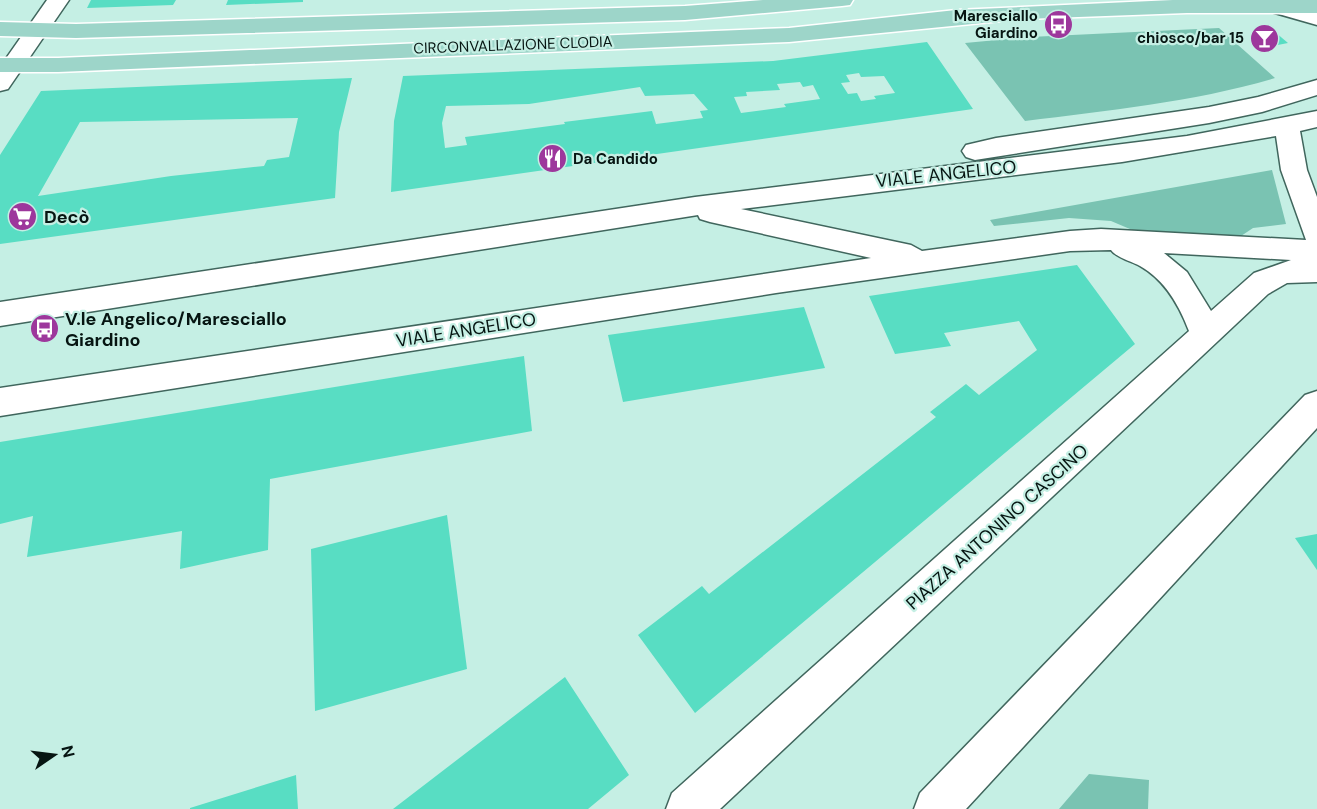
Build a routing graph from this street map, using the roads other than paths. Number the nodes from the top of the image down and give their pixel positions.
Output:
1 (58, 0) edge
2 (842, 0) edge
3 (1276, 6) junction
4 (1317, 6) edge
5 (1317, 18) edge
6 (0, 29) edge
7 (38, 30) junction
8 (4, 72) edge
9 (1317, 87) edge
10 (1317, 120) edge
11 (1287, 126) junction
12 (847, 185) junction
13 (687, 207) junction
14 (1317, 236) edge
15 (1101, 239) junction
16 (1317, 251) edge
17 (933, 261) junction
18 (1317, 271) edge
19 (0, 314) edge
20 (1206, 335) junction
21 (0, 402) edge
22 (1317, 405) edge
23 (688, 809) edge
24 (936, 809) edge

1 - 7 street
2 - 7 main road, CIRCONVALLAZIONE CLODIA
3 - 4 main road, CIRCONVALLAZIONE CLODIA
3 - 5 street
3 - 8 main road, CIRCONVALLAZIONE CLODIA
6 - 7 main road, CIRCONVALLAZIONE CLODIA
7 - 8 street
9 - 12 street, VIALE ANGELICO
10 - 11 street, VIALE ANGELICO
11 - 12 street, VIALE ANGELICO
11 - 14 street
12 - 13 street, VIALE ANGELICO
13 - 17 street, VIALE ANGELICO
13 - 19 street, VIALE ANGELICO
15 - 16 street, VIALE ANGELICO
15 - 17 street, VIALE ANGELICO
15 - 20 street
17 - 21 street, VIALE ANGELICO
18 - 20 street, PIAZZA ANTONINO CASCINO
20 - 23 street, PIAZZA ANTONINO CASCINO
22 - 24 street

